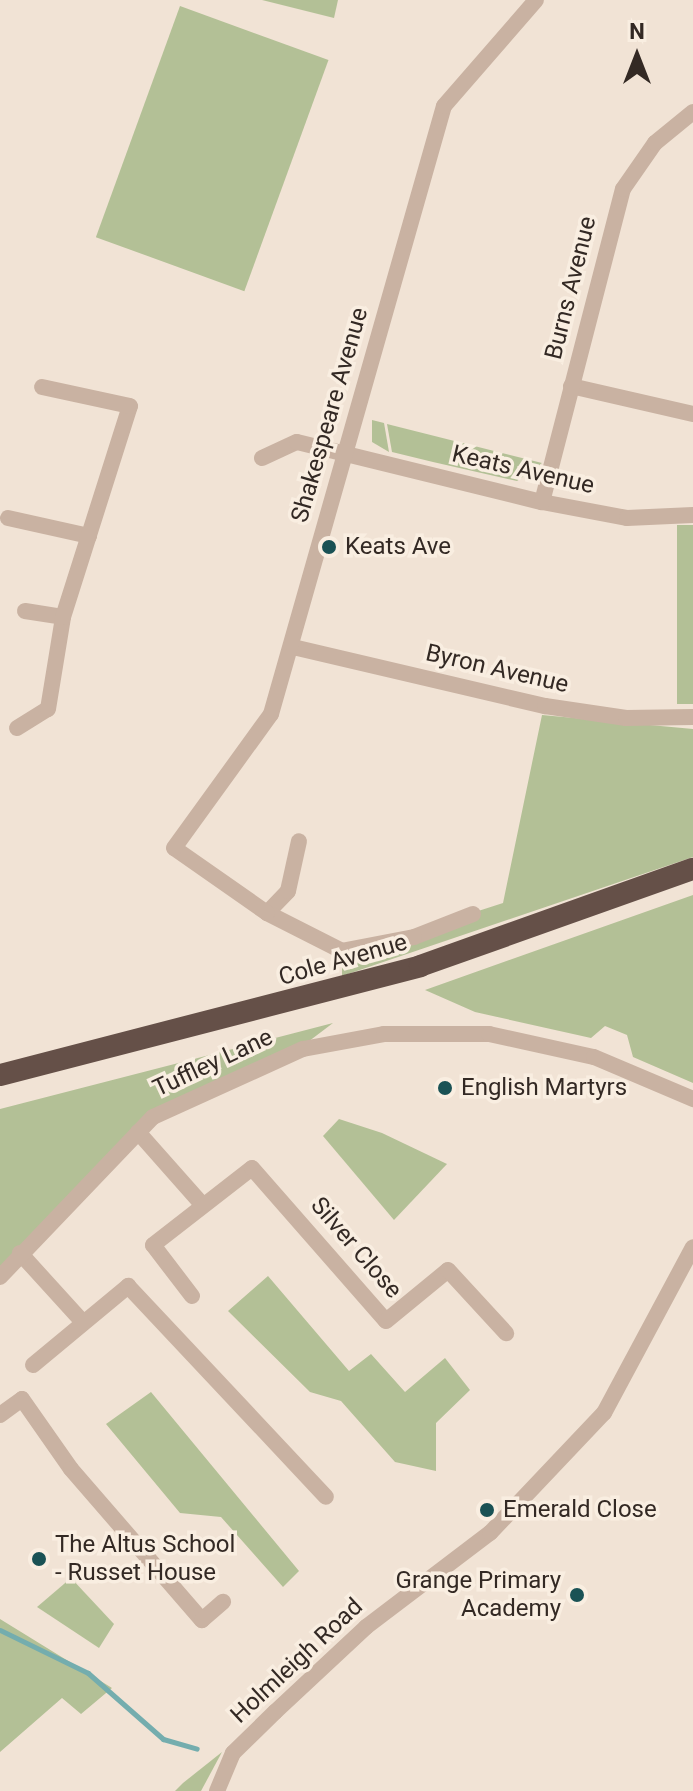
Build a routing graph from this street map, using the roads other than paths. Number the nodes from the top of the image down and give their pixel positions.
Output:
1 (536, 0) edge
2 (693, 112) edge
3 (571, 386) junction
4 (42, 387) dead end
5 (693, 414) edge
6 (344, 451) junction
7 (262, 458) dead end
8 (542, 502) junction
9 (693, 515) edge
10 (8, 518) dead end
11 (89, 536) junction
12 (25, 611) dead end
13 (63, 617) junction
14 (293, 647) junction
15 (693, 717) edge
16 (17, 728) dead end
17 (299, 841) dead end
18 (693, 869) edge
19 (267, 913) junction
20 (473, 914) dead end
21 (0, 1075) edge
22 (693, 1099) edge
23 (138, 1132) junction
24 (200, 1202) junction
25 (693, 1247) edge
26 (20, 1253) junction
27 (0, 1277) edge
28 (192, 1296) dead end
29 (80, 1319) junction
30 (506, 1333) dead end
31 (33, 1365) dead end
32 (0, 1415) edge
33 (326, 1497) dead end
34 (223, 1602) dead end
35 (217, 1791) edge

1 - 6 street, Shakespeare Avenue
2 - 3 street, Burns Avenue
3 - 5 street
3 - 8 street, Burns Avenue
4 - 11 street
6 - 7 street, Keats Avenue
6 - 8 street, Keats Avenue
6 - 14 street, Shakespeare Avenue
8 - 9 street, Keats Avenue
10 - 11 street
11 - 13 street
12 - 13 street
13 - 16 street
14 - 15 street, Byron Avenue
14 - 19 street, Shakespeare Avenue
17 - 19 street
18 - 21 highway, Cole Avenue
19 - 20 street
22 - 23 street, Tuffley Lane
23 - 24 street
23 - 26 street, Tuffley Lane
24 - 28 street, Silver Close
24 - 30 street, Silver Close
25 - 35 street, Holmleigh Road
26 - 27 street, Tuffley Lane
26 - 29 street
29 - 31 street
29 - 33 street
32 - 34 street

